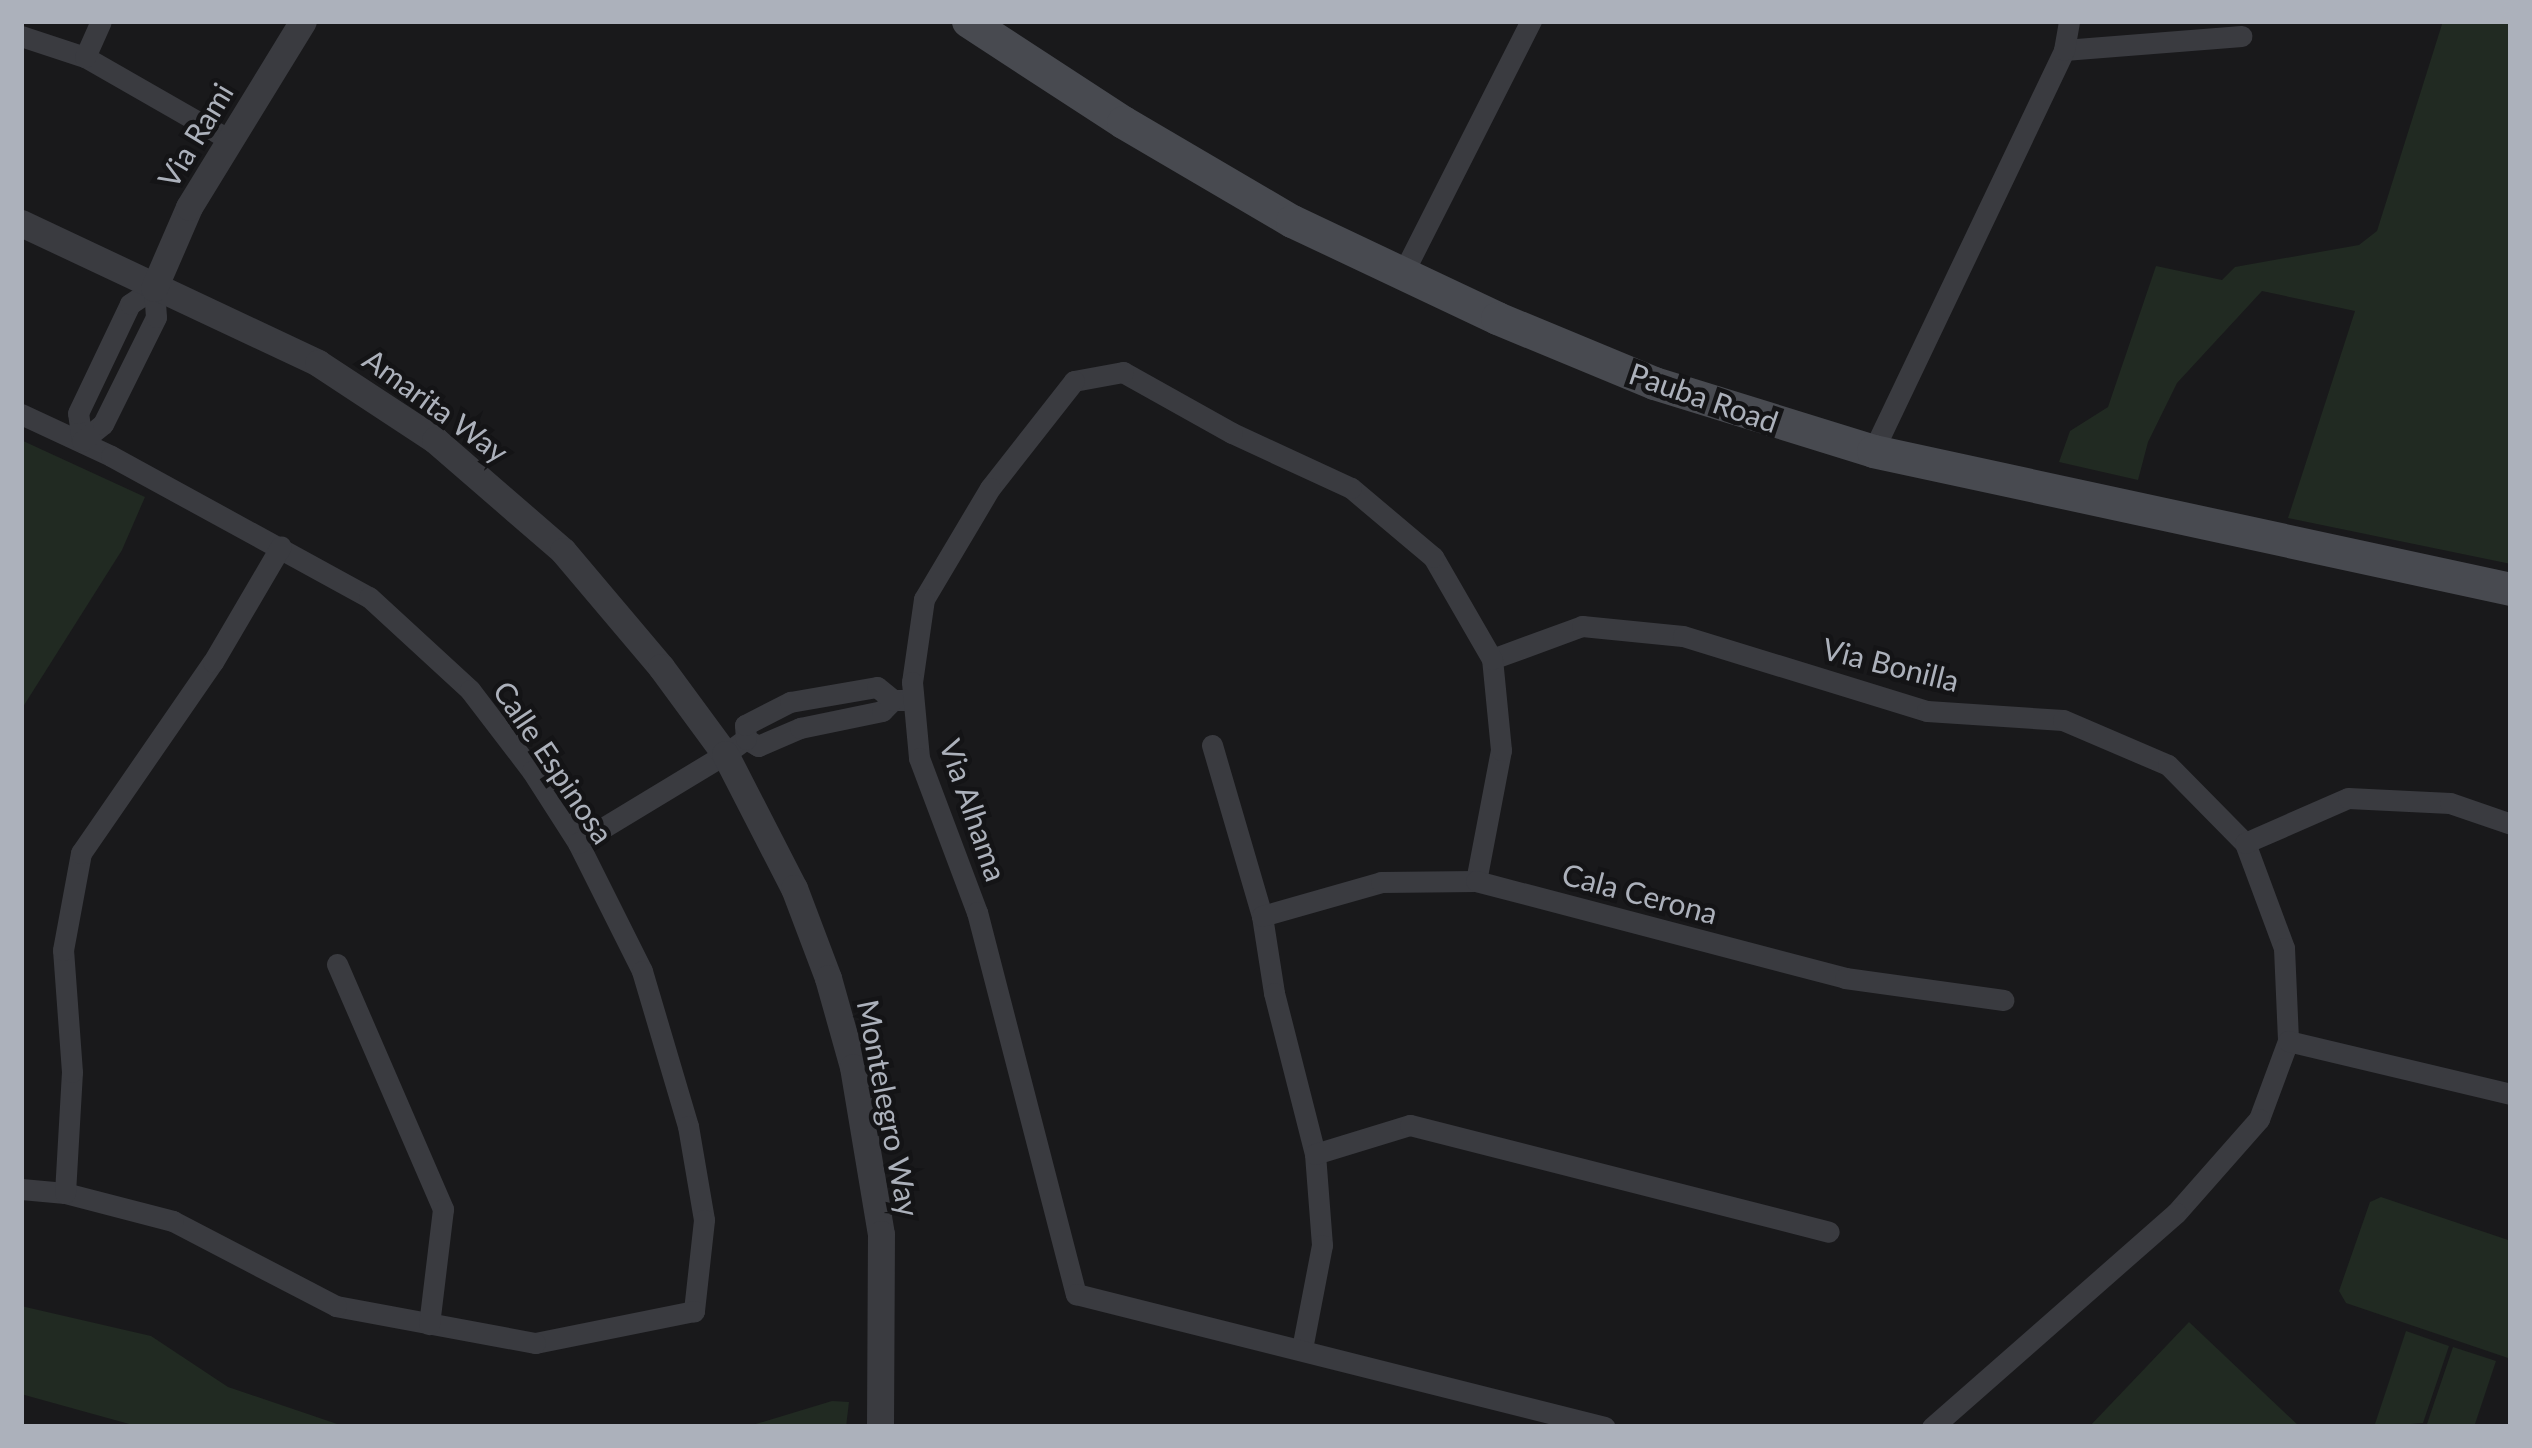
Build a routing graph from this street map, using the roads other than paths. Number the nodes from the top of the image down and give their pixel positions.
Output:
1 (101, 21) edge
2 (304, 21) edge
3 (968, 21) edge
4 (1531, 21) edge
5 (2069, 21) edge
6 (21, 36) edge
7 (2241, 36) dead end
8 (2064, 50) junction
9 (85, 57) junction
10 (230, 140) junction
11 (21, 223) edge
12 (1402, 275) junction
13 (154, 288) junction
14 (21, 414) edge
15 (82, 441) junction
16 (1874, 451) junction
17 (280, 547) junction
18 (2511, 589) edge
19 (1492, 659) junction
20 (903, 700) junction
21 (736, 746) junction
22 (1212, 746) dead end
23 (2511, 824) edge
24 (578, 843) junction
25 (2245, 843) junction
26 (1476, 881) junction
27 (1262, 916) junction
28 (337, 964) dead end
29 (2003, 1000) dead end
30 (2288, 1041) junction
31 (2511, 1094) edge
32 (1315, 1154) junction
33 (21, 1189) edge
34 (65, 1193) junction
35 (1829, 1232) dead end
36 (429, 1324) junction
37 (1302, 1348) junction
38 (880, 1427) edge
39 (1604, 1427) edge
40 (1932, 1427) edge

1 - 9 street
2 - 10 street, Via Rami
3 - 12 main road, Pauba Road
4 - 12 street
5 - 8 street
6 - 9 street
7 - 8 street
8 - 16 street
9 - 10 street
10 - 13 street, Via Rami
11 - 13 street, Amarita Way
12 - 16 main road, Pauba Road
13 - 15 street, Via Rami
13 - 21 street, Amarita Way
14 - 15 street, Calle Espinosa
15 - 17 street, Calle Espinosa
16 - 18 main road, Pauba Road
17 - 24 street, Calle Espinosa
17 - 34 street
19 - 20 street, Via Alhama
19 - 25 street, Via Bonilla
19 - 26 street
20 - 21 street
20 - 37 street, Via Alhama
21 - 24 street
21 - 38 street, Montelegro Way
22 - 27 street
23 - 25 street
24 - 36 street, Calle Espinosa
25 - 30 street
26 - 27 street, Cala Cerona
26 - 29 street, Cala Cerona
27 - 32 street
28 - 36 street
30 - 31 street
30 - 40 street
32 - 35 street
32 - 37 street
33 - 34 street
34 - 36 street
37 - 39 street

